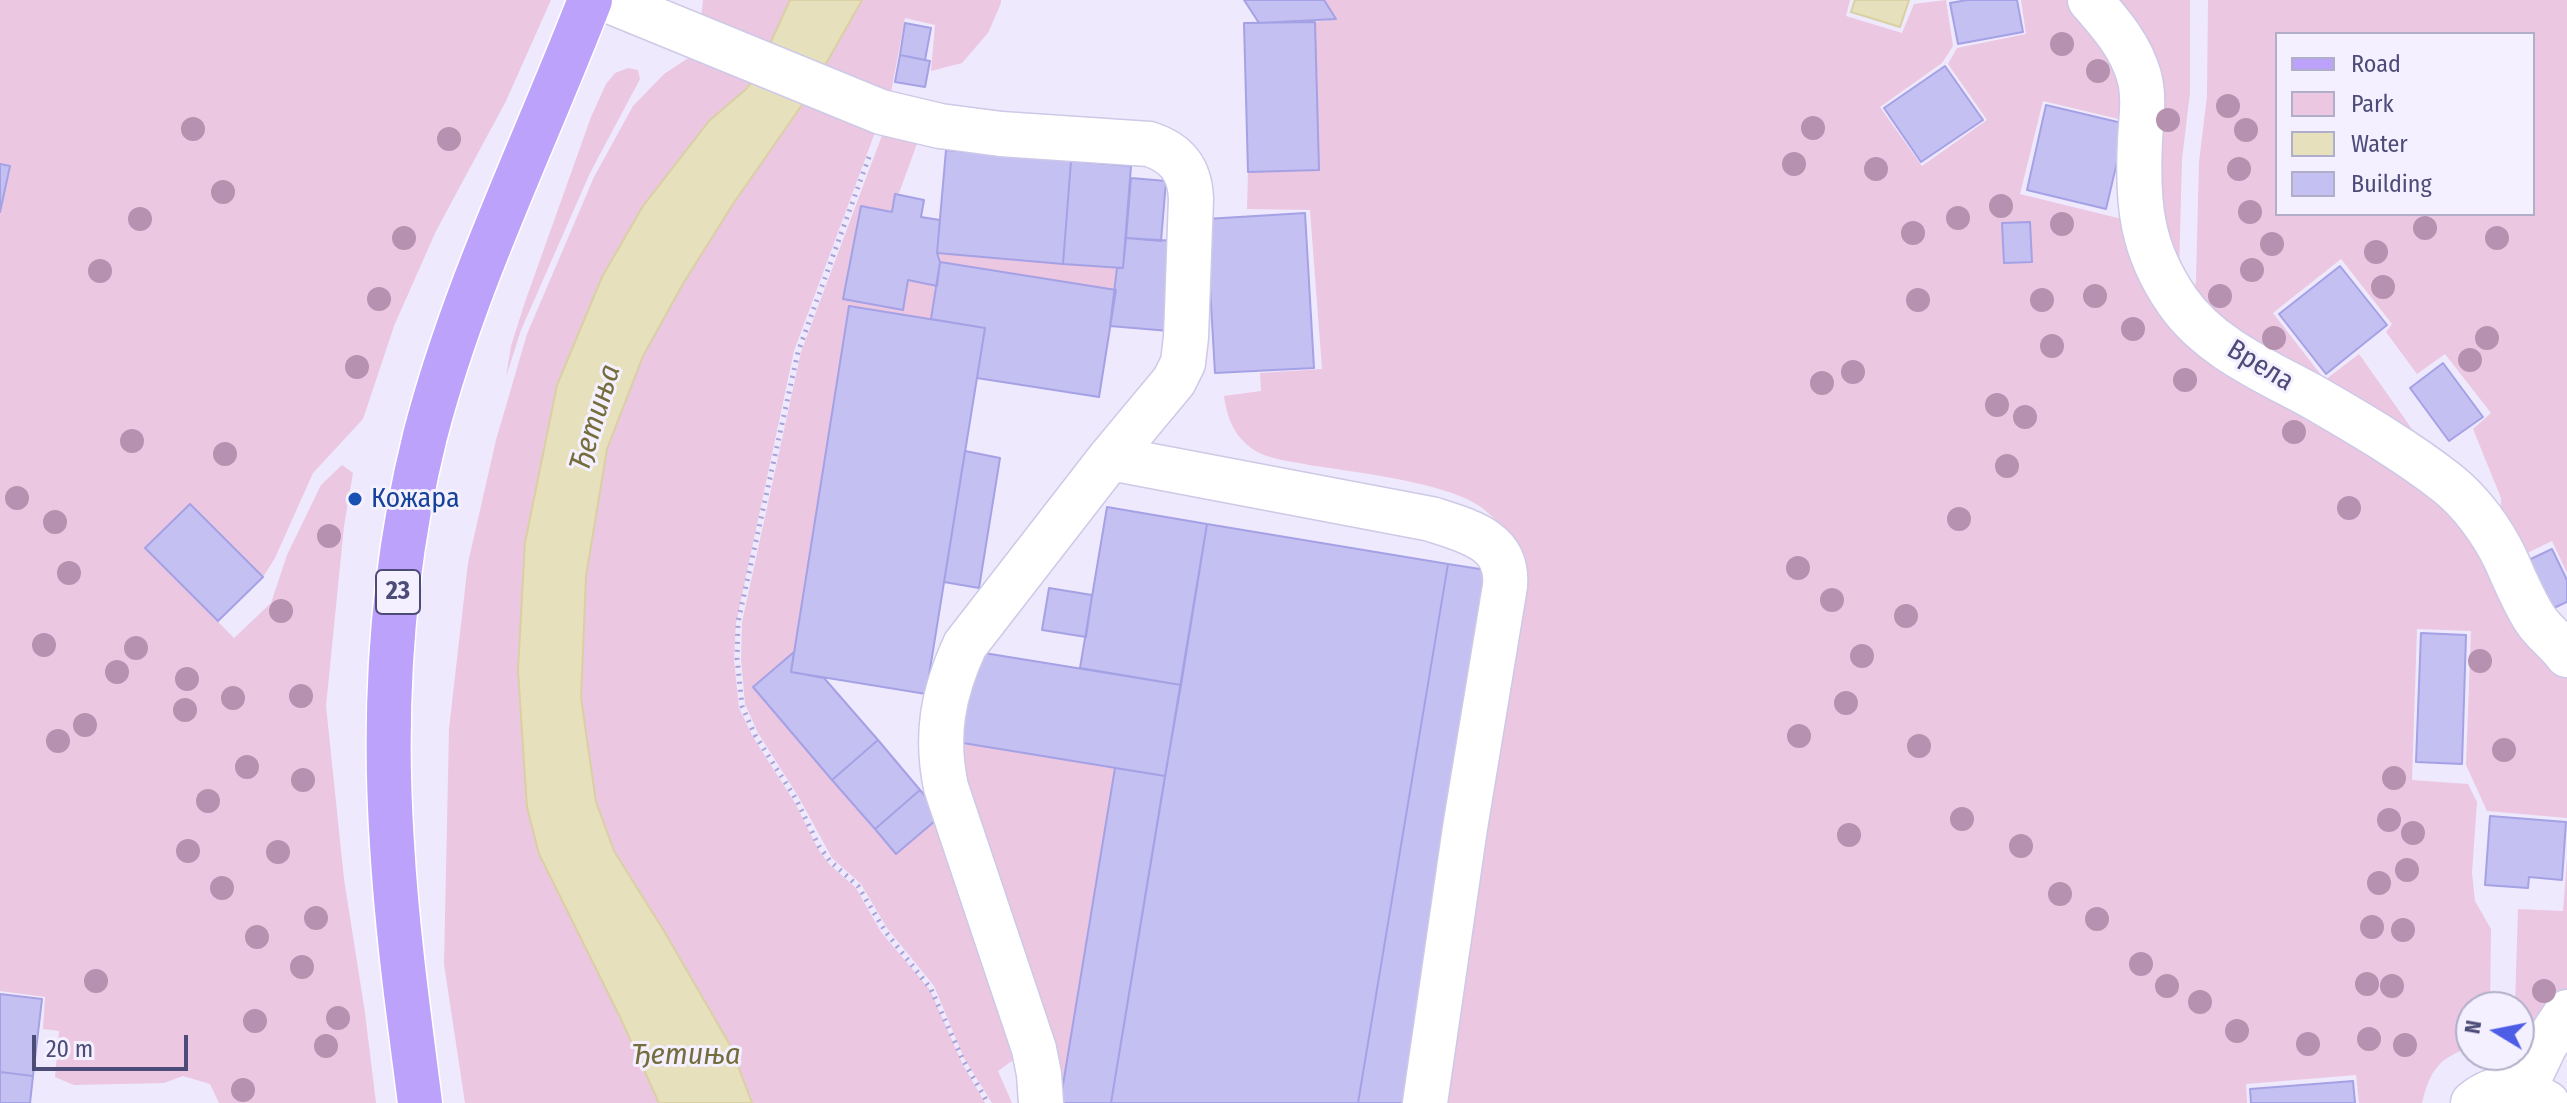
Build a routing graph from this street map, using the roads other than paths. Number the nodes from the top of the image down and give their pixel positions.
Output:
1 (590, 0) edge
2 (607, 0) edge
3 (2090, 0) edge
4 (1110, 458) junction
5 (2567, 655) edge
6 (2567, 1012) edge
7 (2535, 1097) edge
8 (420, 1103) edge
9 (1041, 1103) edge
10 (1425, 1103) edge
11 (2473, 1103) edge

1 - 8 main road, 23
2 - 4 street
3 - 5 street, Врела
4 - 9 street
4 - 10 street
6 - 7 street
7 - 11 street

